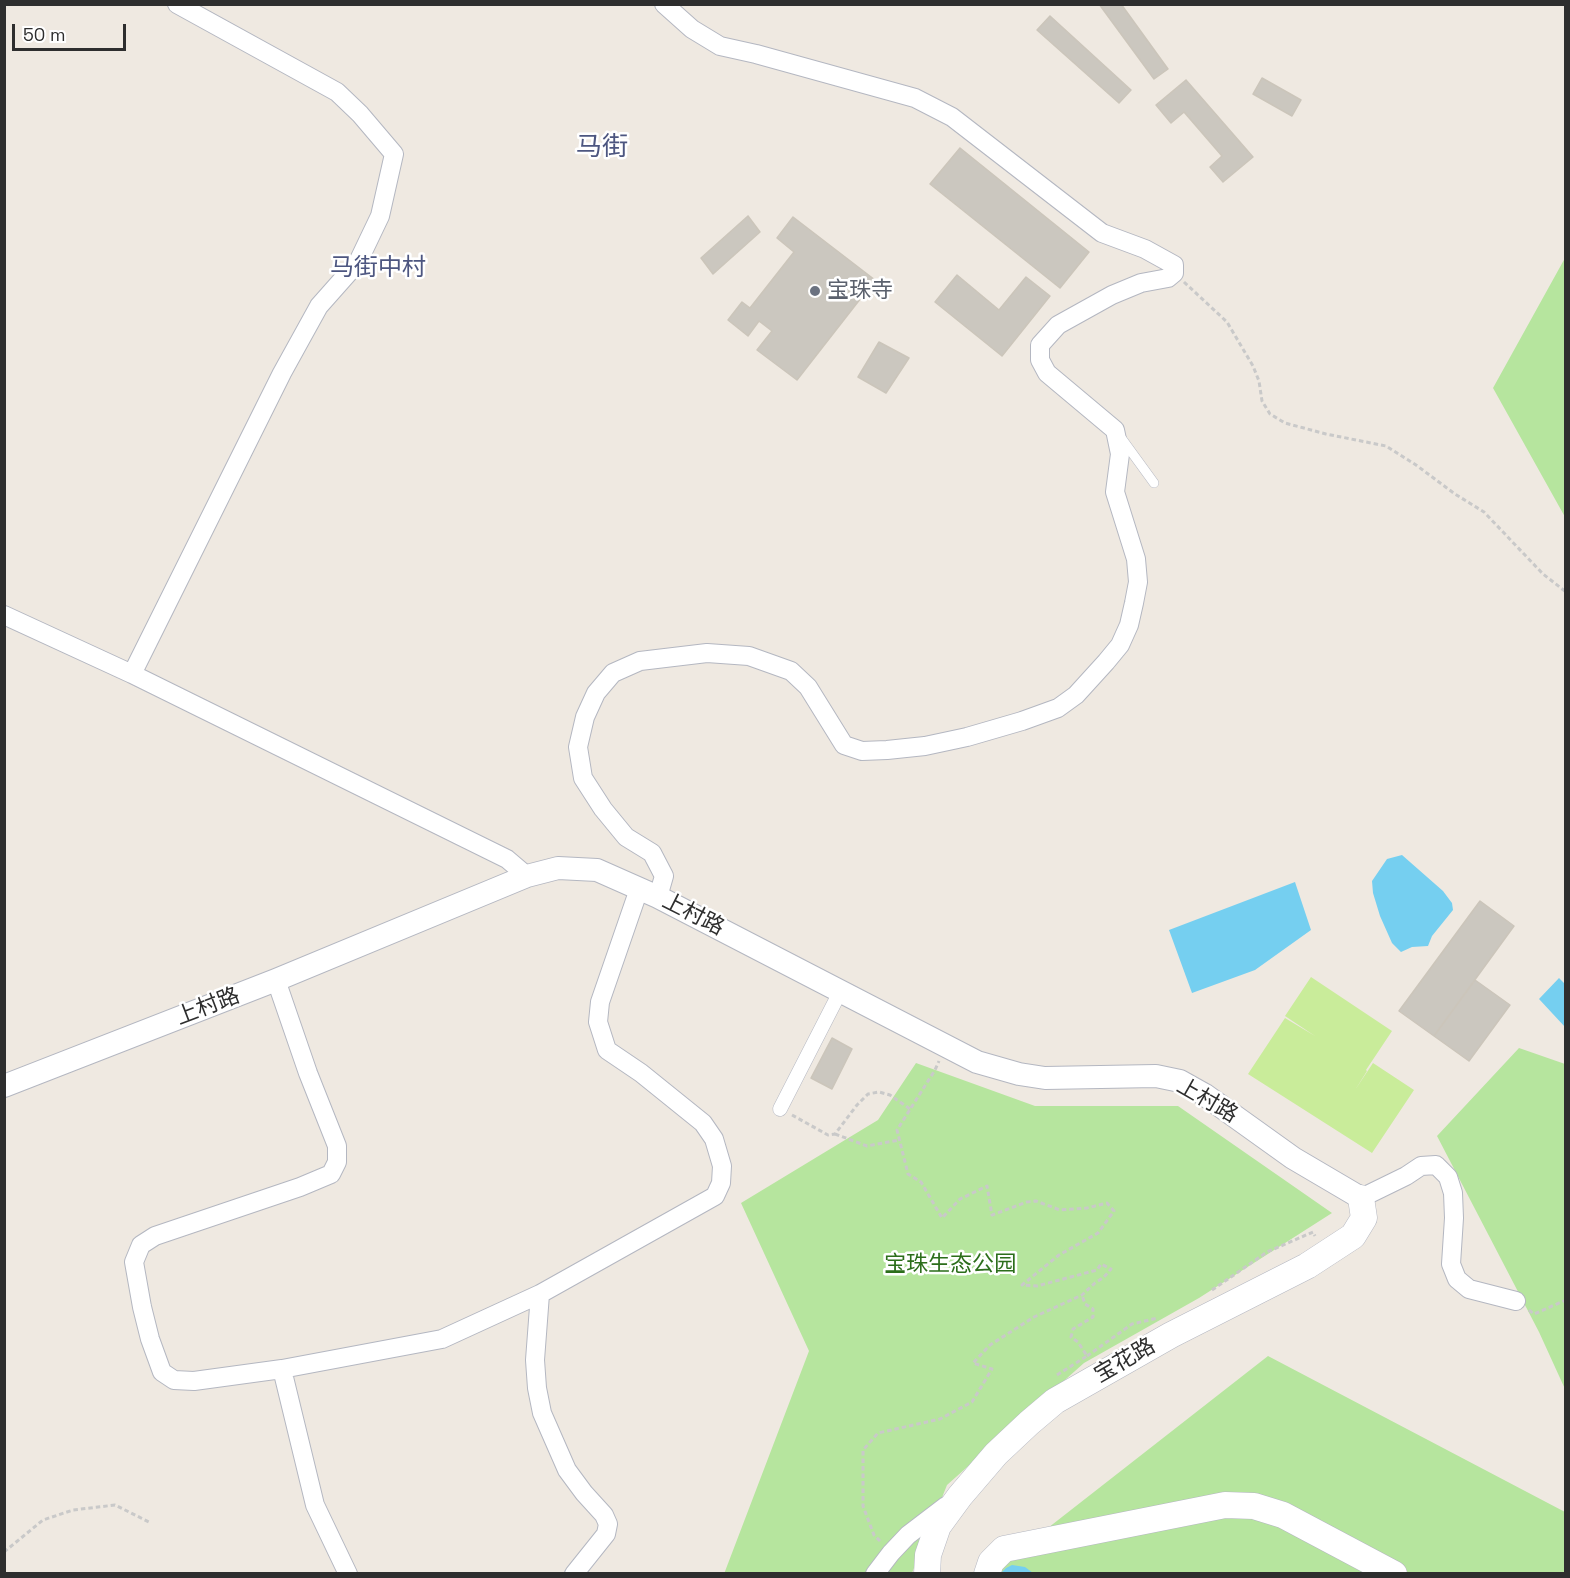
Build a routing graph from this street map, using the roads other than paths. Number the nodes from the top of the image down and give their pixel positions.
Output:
1 (177, 4) edge
2 (664, 4) edge
3 (1115, 430) junction
4 (1154, 483) dead end
5 (4, 615) edge
6 (132, 674) junction
7 (526, 876) junction
8 (648, 893) junction
9 (276, 981) junction
10 (840, 992) junction
11 (4, 1086) edge
12 (780, 1109) road end
13 (1360, 1198) junction
14 (540, 1294) junction
15 (1516, 1301) dead end
16 (282, 1369) junction
17 (960, 1496) junction
18 (348, 1574) edge
19 (574, 1574) edge
20 (875, 1574) edge
21 (927, 1574) edge
22 (987, 1574) edge
23 (1394, 1574) edge

1 - 6 street
2 - 3 street
3 - 4 lane
3 - 8 street
5 - 6 street
6 - 7 street
7 - 8 street, 上村路
7 - 9 street, 上村路
8 - 10 street, 上村路
8 - 14 street
9 - 11 street, 上村路
9 - 16 street
10 - 12 street
10 - 13 street, 上村路
13 - 15 street
13 - 17 main road, 宝花路
14 - 16 street
14 - 19 street
16 - 18 street
17 - 20 street
17 - 21 main road, 宝花路
22 - 23 main road

